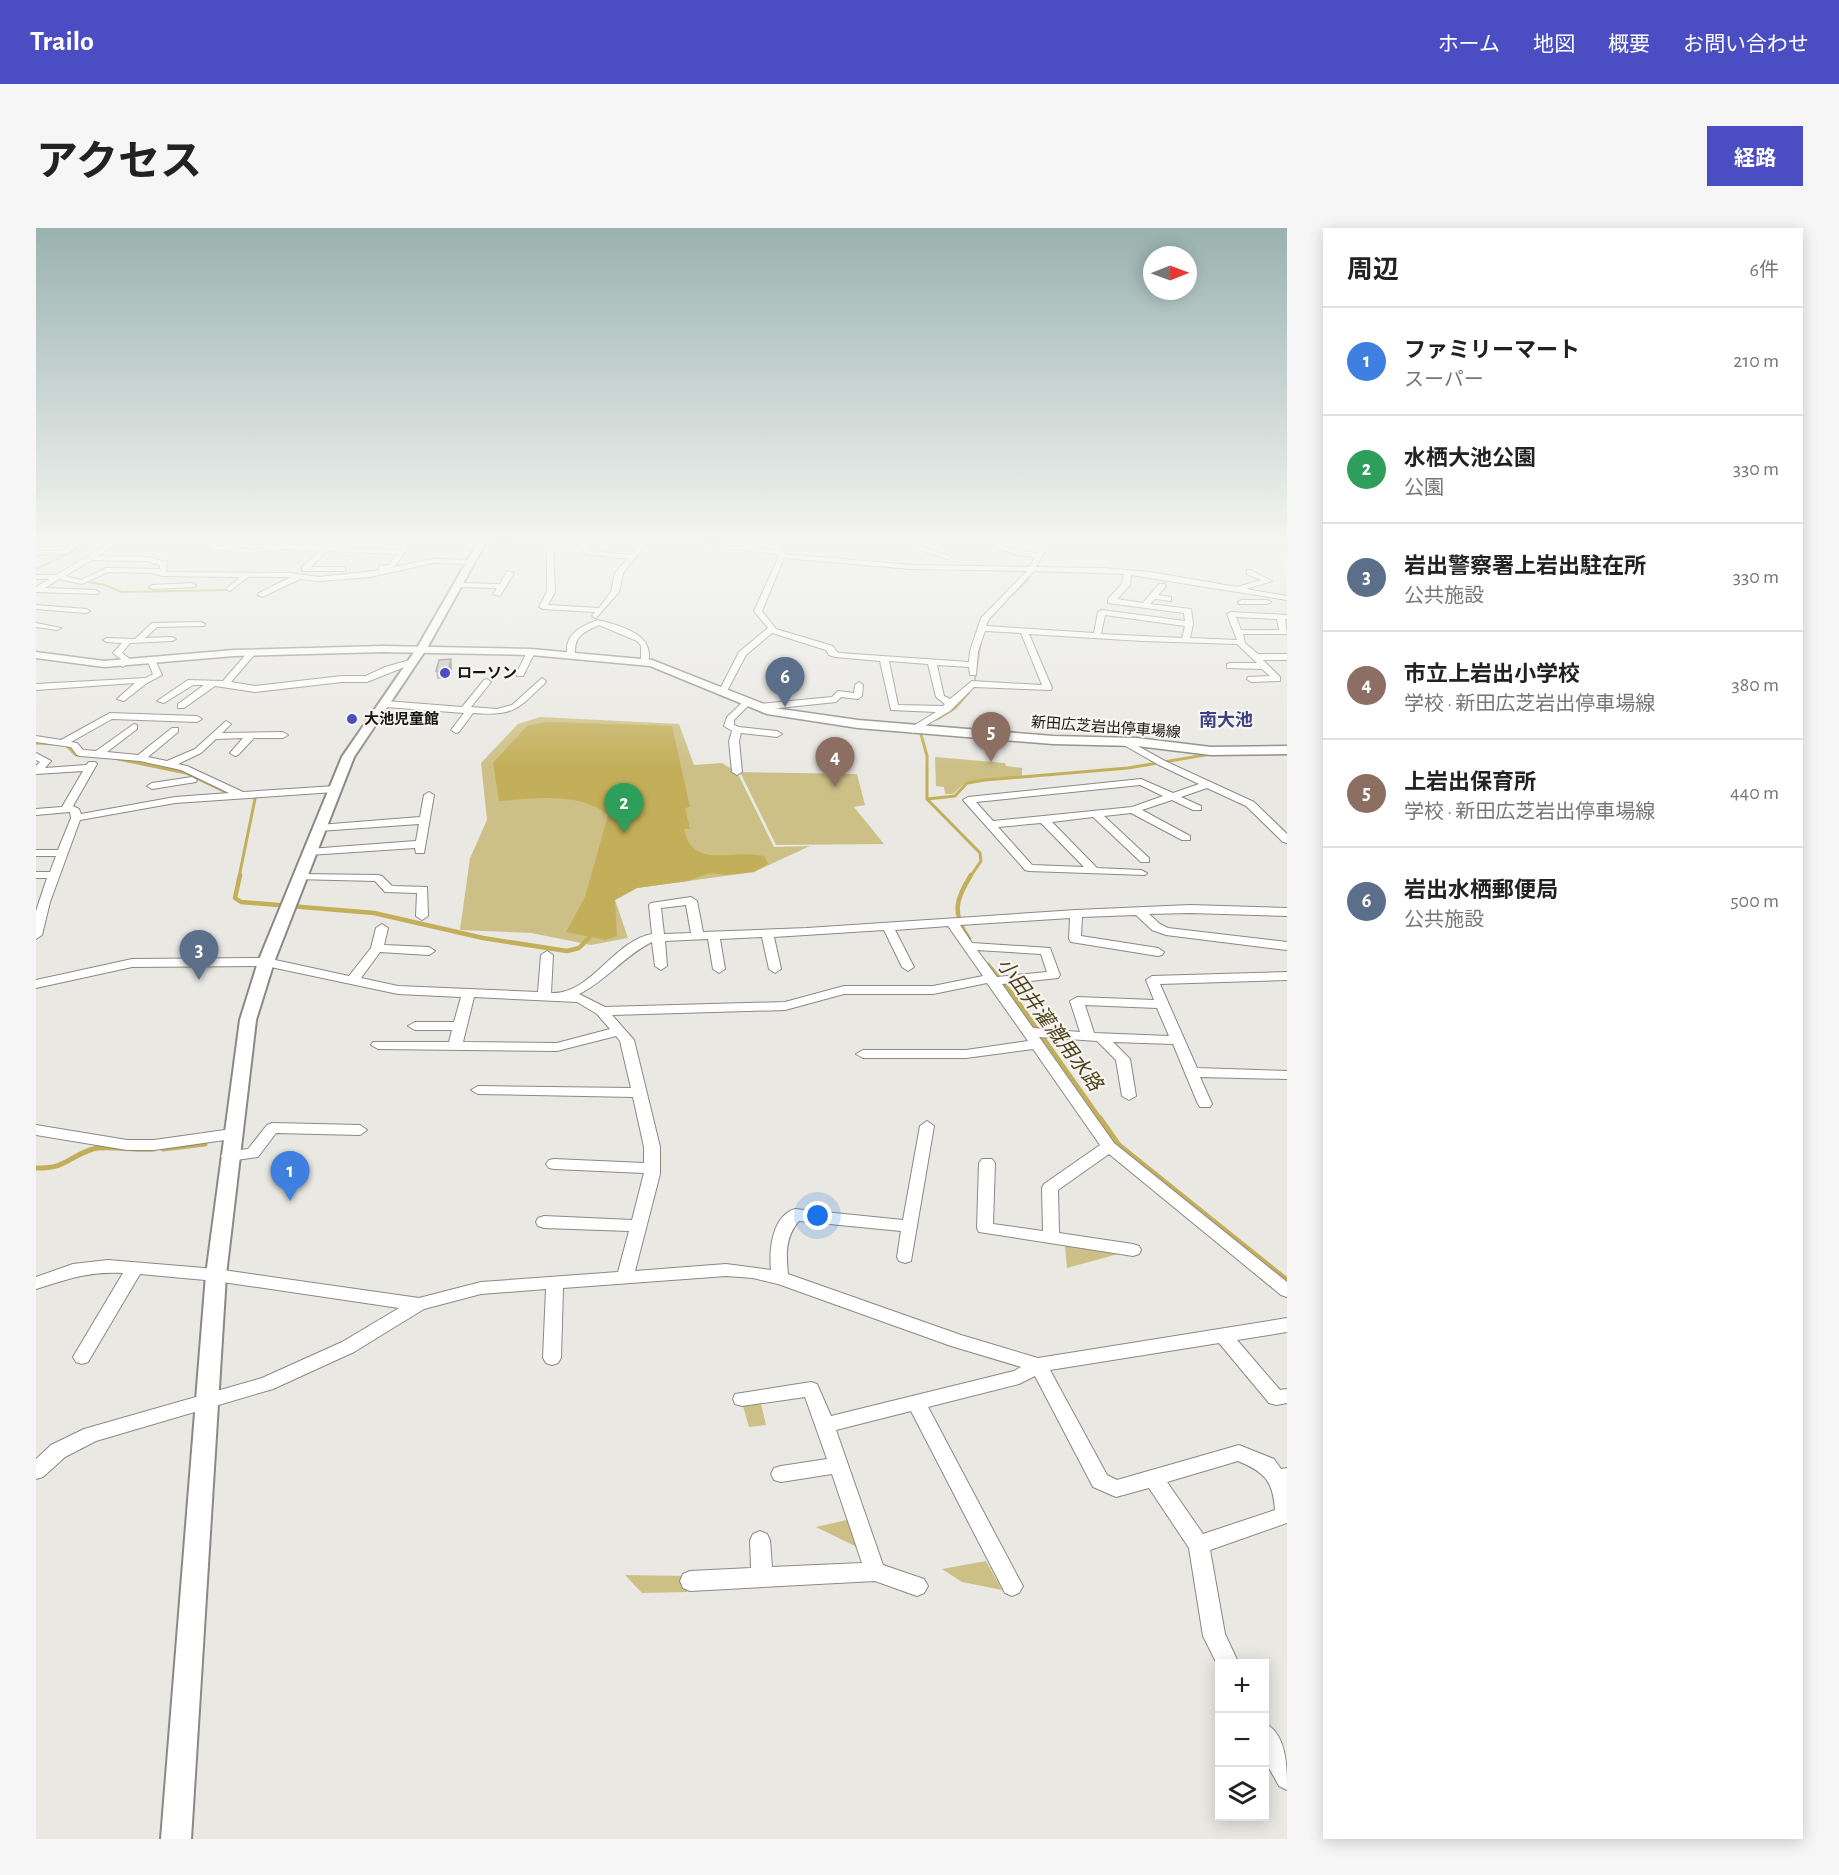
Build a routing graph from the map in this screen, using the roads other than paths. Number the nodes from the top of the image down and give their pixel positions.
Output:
1 (440, 617) edge
2 (596, 617) edge
3 (765, 617) edge
4 (988, 617) edge
5 (1101, 617) edge
6 (1140, 617) edge
7 (1188, 617) edge
8 (1232, 617) edge
9 (1284, 617) edge
10 (1146, 618) junction
11 (598, 622) junction
12 (201, 624) dead end
13 (1189, 624) junction
14 (36, 625) edge
15 (57, 628) dead end
16 (984, 628) junction
17 (772, 630) junction
18 (1024, 631) junction
19 (1238, 632) junction
20 (1097, 636) junction
21 (172, 639) dead end
22 (1142, 639) junction
23 (107, 640) dead end
24 (132, 641) junction
25 (1185, 641) junction
26 (1239, 642) junction
27 (422, 648) junction
28 (531, 652) junction
29 (251, 654) junction
30 (36, 655) edge
31 (571, 656) junction
32 (1256, 657) junction
33 (1287, 657) edge
34 (884, 658) junction
35 (152, 662) junction
36 (413, 662) junction
37 (645, 662) junction
38 (932, 662) junction
39 (123, 664) junction
40 (973, 665) junction
41 (1230, 666) dead end
42 (1264, 666) junction
43 (520, 674) dead end
44 (1251, 679) dead end
45 (144, 681) junction
46 (542, 681) dead end
47 (215, 682) junction
48 (487, 682) dead end
49 (225, 684) junction
50 (976, 684) junction
51 (859, 685) dead end
52 (36, 687) edge
53 (723, 691) junction
54 (121, 699) dead end
55 (161, 701) dead end
56 (386, 704) junction
57 (753, 705) junction
58 (181, 706) dead end
59 (949, 706) junction
60 (467, 710) junction
61 (196, 719) dead end
62 (226, 724) dead end
63 (134, 727) dead end
64 (175, 730) dead end
65 (456, 730) dead end
66 (737, 730) junction
67 (913, 730) junction
68 (777, 734) dead end
69 (283, 735) dead end
70 (214, 736) junction
71 (251, 736) junction
72 (36, 739) edge
73 (64, 742) junction
74 (1125, 742) junction
75 (1287, 750) edge
76 (235, 753) dead end
77 (36, 756) edge
78 (140, 758) junction
79 (94, 761) junction
80 (169, 764) junction
81 (737, 772) dead end
82 (192, 780) dead end
83 (1206, 785) junction
84 (334, 789) junction
85 (429, 795) dead end
86 (243, 797) junction
87 (1173, 797) junction
88 (155, 802) junction
89 (1197, 808) dead end
90 (66, 809) junction
91 (1133, 810) junction
92 (36, 812) edge
93 (1095, 814) junction
94 (76, 818) junction
95 (1043, 819) junction
96 (425, 820) junction
97 (990, 825) junction
98 (319, 828) junction
99 (1186, 838) dead end
100 (1287, 840) edge
101 (309, 852) junction
102 (36, 853) edge
103 (64, 853) junction
104 (1144, 860) dead end
105 (1095, 871) junction
106 (1141, 873) dead end
107 (55, 875) junction
108 (36, 876) edge
109 (299, 877) junction
110 (41, 896) edge
111 (1140, 912) junction
112 (1287, 912) edge
113 (1076, 914) junction
114 (422, 916) dead end
115 (958, 922) junction
116 (888, 927) junction
117 (382, 928) dead end
118 (767, 933) junction
119 (36, 935) edge
120 (697, 935) junction
121 (713, 935) junction
122 (658, 937) junction
123 (972, 946) junction
124 (1287, 946) edge
125 (377, 948) junction
126 (429, 951) dead end
127 (1158, 952) dead end
128 (547, 955) dead end
129 (266, 962) junction
130 (661, 966) dead end
131 (908, 967) dead end
132 (719, 969) dead end
133 (775, 969) dead end
134 (1287, 976) edge
135 (997, 980) junction
136 (352, 981) junction
137 (36, 984) edge
138 (468, 994) junction
139 (544, 995) junction
140 (564, 996) junction
141 (1162, 1004) junction
142 (602, 1011) junction
143 (415, 1026) dead end
144 (460, 1026) junction
145 (618, 1031) junction
146 (1033, 1038) junction
147 (1095, 1038) junction
148 (1178, 1040) junction
149 (378, 1045) dead end
150 (455, 1046) junction
151 (863, 1054) dead end
152 (1192, 1072) junction
153 (1287, 1075) edge
154 (478, 1090) dead end
155 (640, 1093) junction
156 (1129, 1096) dead end
157 (1205, 1104) dead end
158 (927, 1126) dead end
159 (36, 1130) edge
160 (360, 1130) dead end
161 (232, 1134) junction
162 (1109, 1146) junction
163 (229, 1156) junction
164 (987, 1163) dead end
165 (554, 1164) dead end
166 (652, 1168) junction
167 (544, 1222) dead end
168 (638, 1226) junction
169 (910, 1226) junction
170 (1051, 1239) junction
171 (1133, 1251) dead end
172 (904, 1257) dead end
173 (135, 1268) junction
174 (216, 1275) junction
175 (625, 1277) junction
176 (780, 1278) junction
177 (555, 1283) junction
178 (38, 1285) edge
179 (1287, 1291) edge
180 (419, 1304) junction
181 (1287, 1325) edge
182 (1223, 1335) junction
183 (82, 1357) dead end
184 (552, 1358) dead end
185 (1038, 1365) junction
186 (1287, 1396) edge
187 (742, 1399) dead end
188 (206, 1400) junction
189 (916, 1403) junction
190 (825, 1425) junction
191 (838, 1465) junction
192 (36, 1471) edge
193 (782, 1474) dead end
194 (1282, 1477) edge
195 (1154, 1479) junction
196 (760, 1540) dead end
197 (1199, 1545) junction
198 (875, 1572) junction
199 (762, 1578) junction
200 (690, 1581) dead end
201 (917, 1586) dead end
202 (1012, 1586) dead end
203 (1226, 1659) edge
204 (1269, 1744) edge
205 (1287, 1778) edge
206 (176, 1839) edge

1 - 27 street
2 - 11 street
3 - 17 street
4 - 16 street
5 - 20 street
6 - 10 street
7 - 13 street
8 - 19 street
9 - 19 street
10 - 13 street
10 - 22 street
11 - 31 street
11 - 37 street
12 - 24 street
13 - 25 street
14 - 15 street
16 - 18 street
16 - 40 street
17 - 34 street
17 - 53 street
18 - 20 street
18 - 50 street
19 - 26 street
20 - 22 street
21 - 24 street
22 - 25 street
23 - 24 street
24 - 39 street
25 - 26 street
26 - 32 street
27 - 28 main road, 新田広芝岩出停車場線
27 - 29 main road, 新田広芝岩出停車場線
27 - 36 street
28 - 31 main road, 新田広芝岩出停車場線
28 - 43 street
29 - 35 main road, 新田広芝岩出停車場線
29 - 49 street
30 - 39 main road, 新田広芝岩出停車場線
31 - 37 main road, 新田広芝岩出停車場線
32 - 33 street
32 - 42 street
34 - 38 street
34 - 59 street
35 - 39 main road, 新田広芝岩出停車場線
35 - 45 street
36 - 49 street
36 - 56 street
37 - 53 main road, 新田広芝岩出停車場線
38 - 40 street
38 - 59 street
40 - 50 street
41 - 42 street
42 - 44 street
45 - 52 street
45 - 54 street
46 - 60 street
47 - 49 street
47 - 55 street
47 - 58 street
48 - 60 street
50 - 59 street
51 - 57 street
53 - 57 main road, 新田広芝岩出停車場線
56 - 60 street
56 - 84 street
57 - 66 street
57 - 67 main road, 新田広芝岩出停車場線
59 - 67 street
60 - 65 street
61 - 73 street
62 - 70 street
63 - 79 street
64 - 78 street
66 - 68 street
66 - 81 street
67 - 74 main road, 新田広芝岩出停車場線
69 - 71 street
70 - 71 street
70 - 80 street
71 - 76 street
72 - 73 street
73 - 79 street
74 - 75 main road, 新田広芝岩出停車場線
74 - 83 street
77 - 79 street
78 - 79 street
78 - 80 street
79 - 90 street
80 - 86 street
82 - 88 street
83 - 87 street
83 - 100 street
84 - 86 street
84 - 98 street
85 - 96 street
86 - 88 street
87 - 89 street
87 - 91 street
87 - 97 street
88 - 94 street
90 - 92 street
90 - 94 street
91 - 93 street
91 - 99 street
93 - 95 street
93 - 104 street
94 - 103 street
95 - 97 street
95 - 105 street
96 - 98 street
96 - 101 street
97 - 105 street
98 - 101 street
101 - 109 street
102 - 103 street
103 - 107 street
105 - 106 street
107 - 108 street
107 - 110 street
109 - 114 street
109 - 129 street
110 - 119 street
111 - 112 street
111 - 113 street
111 - 124 street
113 - 115 street
113 - 127 street
115 - 116 street
115 - 123 street
116 - 118 street
116 - 131 street
117 - 125 street
118 - 121 street
118 - 133 street
120 - 121 street
120 - 122 street
120 - 122 street
121 - 132 street
122 - 130 street
122 - 140 street
123 - 135 street
123 - 135 street
125 - 126 street
125 - 136 street
128 - 139 street
129 - 136 street
129 - 137 street
129 - 161 street
134 - 141 street
135 - 142 street
135 - 146 street
136 - 138 street
138 - 139 street
138 - 144 street
139 - 140 street
140 - 142 street
141 - 147 street
141 - 148 street
142 - 145 street
143 - 144 street
144 - 150 street
145 - 150 street
145 - 155 street
146 - 147 street
146 - 151 street
146 - 162 street
147 - 148 street
147 - 156 street
148 - 152 street
149 - 150 street
152 - 153 street
152 - 157 street
154 - 155 street
155 - 166 street
158 - 169 street
159 - 161 street
160 - 163 street
161 - 163 street
162 - 170 street
162 - 179 street
163 - 174 street
164 - 170 street
165 - 166 street
166 - 168 street
167 - 168 street
168 - 175 street
169 - 172 street
169 - 176 street
170 - 171 street
173 - 174 street
173 - 178 street
173 - 183 street
174 - 180 street
174 - 188 street
175 - 176 street
175 - 177 street
176 - 185 street
177 - 180 street
177 - 184 street
180 - 188 street
181 - 182 street
182 - 185 street
182 - 186 street
185 - 189 street
185 - 195 street
187 - 190 street
188 - 192 street
188 - 206 street
189 - 190 street
189 - 202 street
190 - 191 street
191 - 193 street
191 - 198 street
194 - 195 street
194 - 197 street
195 - 197 street
196 - 199 street
197 - 203 street
198 - 199 street
198 - 201 street
199 - 200 street
204 - 205 street

